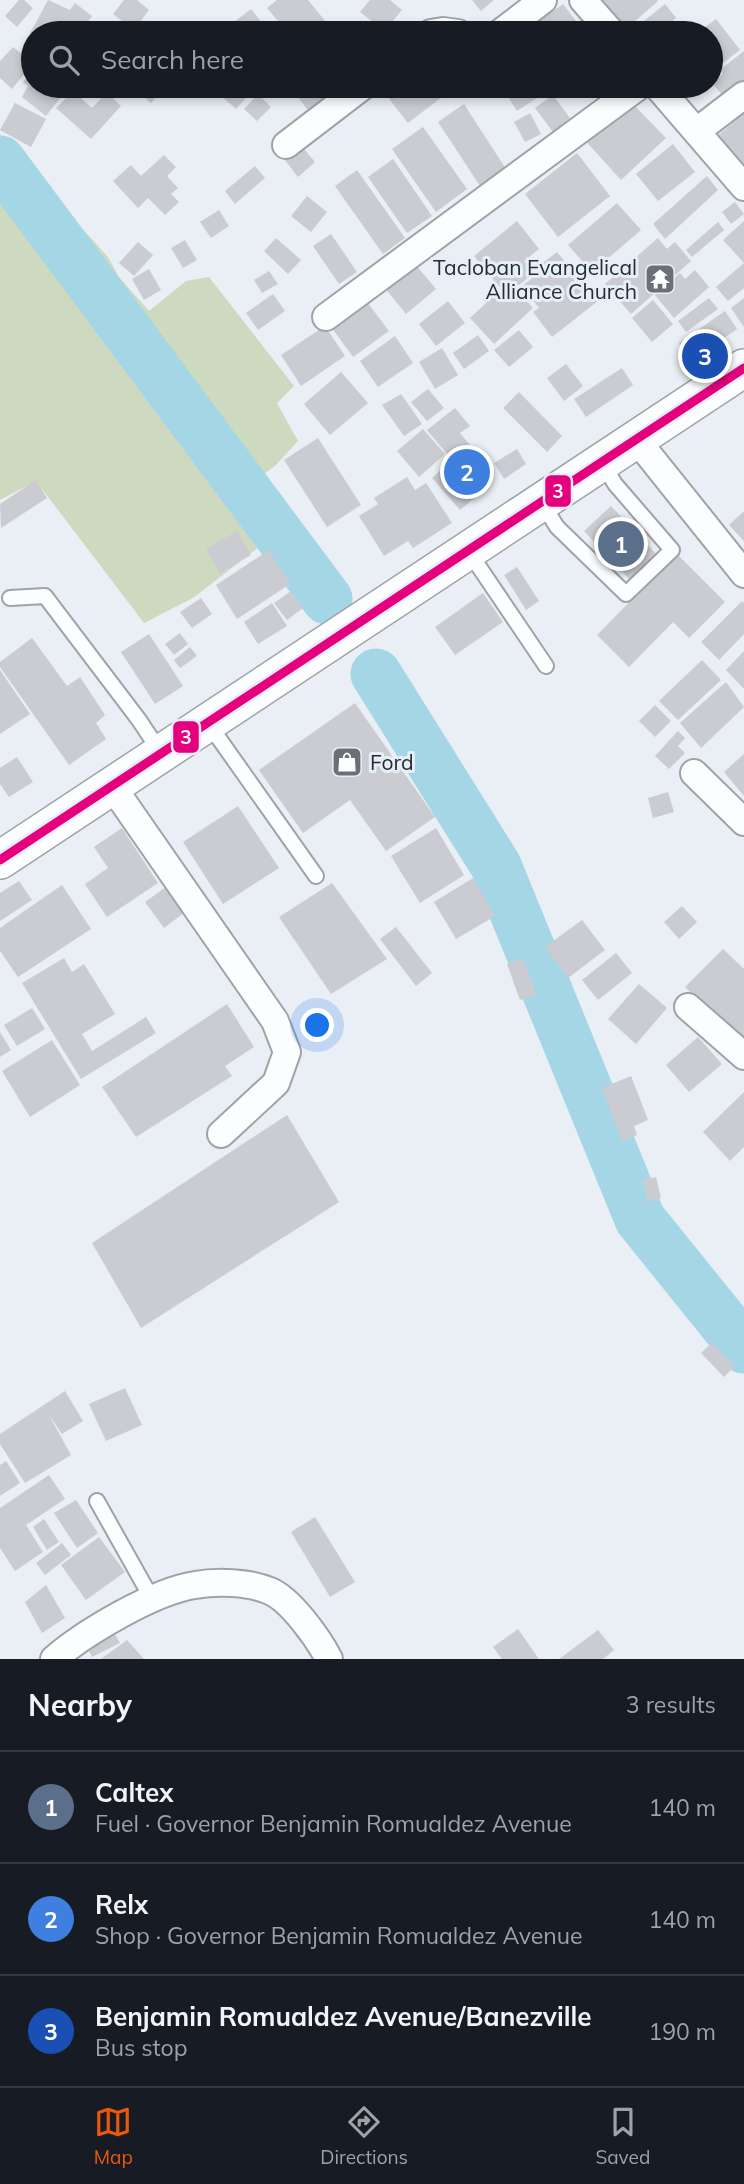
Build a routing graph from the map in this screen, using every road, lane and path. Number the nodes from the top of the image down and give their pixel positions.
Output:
1 (544, 0) edge
2 (583, 0) edge
3 (515, 21) edge
4 (601, 21) edge
5 (744, 94) edge
6 (347, 98) edge
7 (623, 98) edge
8 (668, 98) edge
9 (697, 131) junction
10 (286, 145) dead end
11 (744, 187) edge
12 (326, 317) dead end
13 (744, 368) edge
14 (636, 439) junction
15 (601, 462) junction
16 (542, 503) junction
17 (469, 552) junction
18 (744, 573) edge
19 (10, 598) dead end
20 (545, 666) dead end
21 (208, 723) junction
22 (162, 754) junction
23 (694, 773) dead end
24 (112, 786) junction
25 (744, 822) edge
26 (0, 860) edge
27 (316, 876) dead end
28 (688, 1007) dead end
29 (744, 1056) edge
30 (221, 1134) dead end
31 (97, 1501) dead end
32 (152, 1599) junction
33 (54, 1659) edge
34 (329, 1659) edge

1 - 3 street
2 - 4 street
5 - 9 street
6 - 10 street
7 - 12 street
8 - 9 street
9 - 11 street
13 - 14 main road
14 - 15 main road
14 - 18 street
15 - 16 main road
15 - 16 lane
16 - 17 main road
17 - 20 lane
17 - 21 main road
19 - 22 lane
21 - 22 main road
21 - 27 lane
22 - 24 main road
23 - 25 street
24 - 26 main road
24 - 30 street
28 - 29 street
31 - 32 lane
32 - 33 street
32 - 34 street

